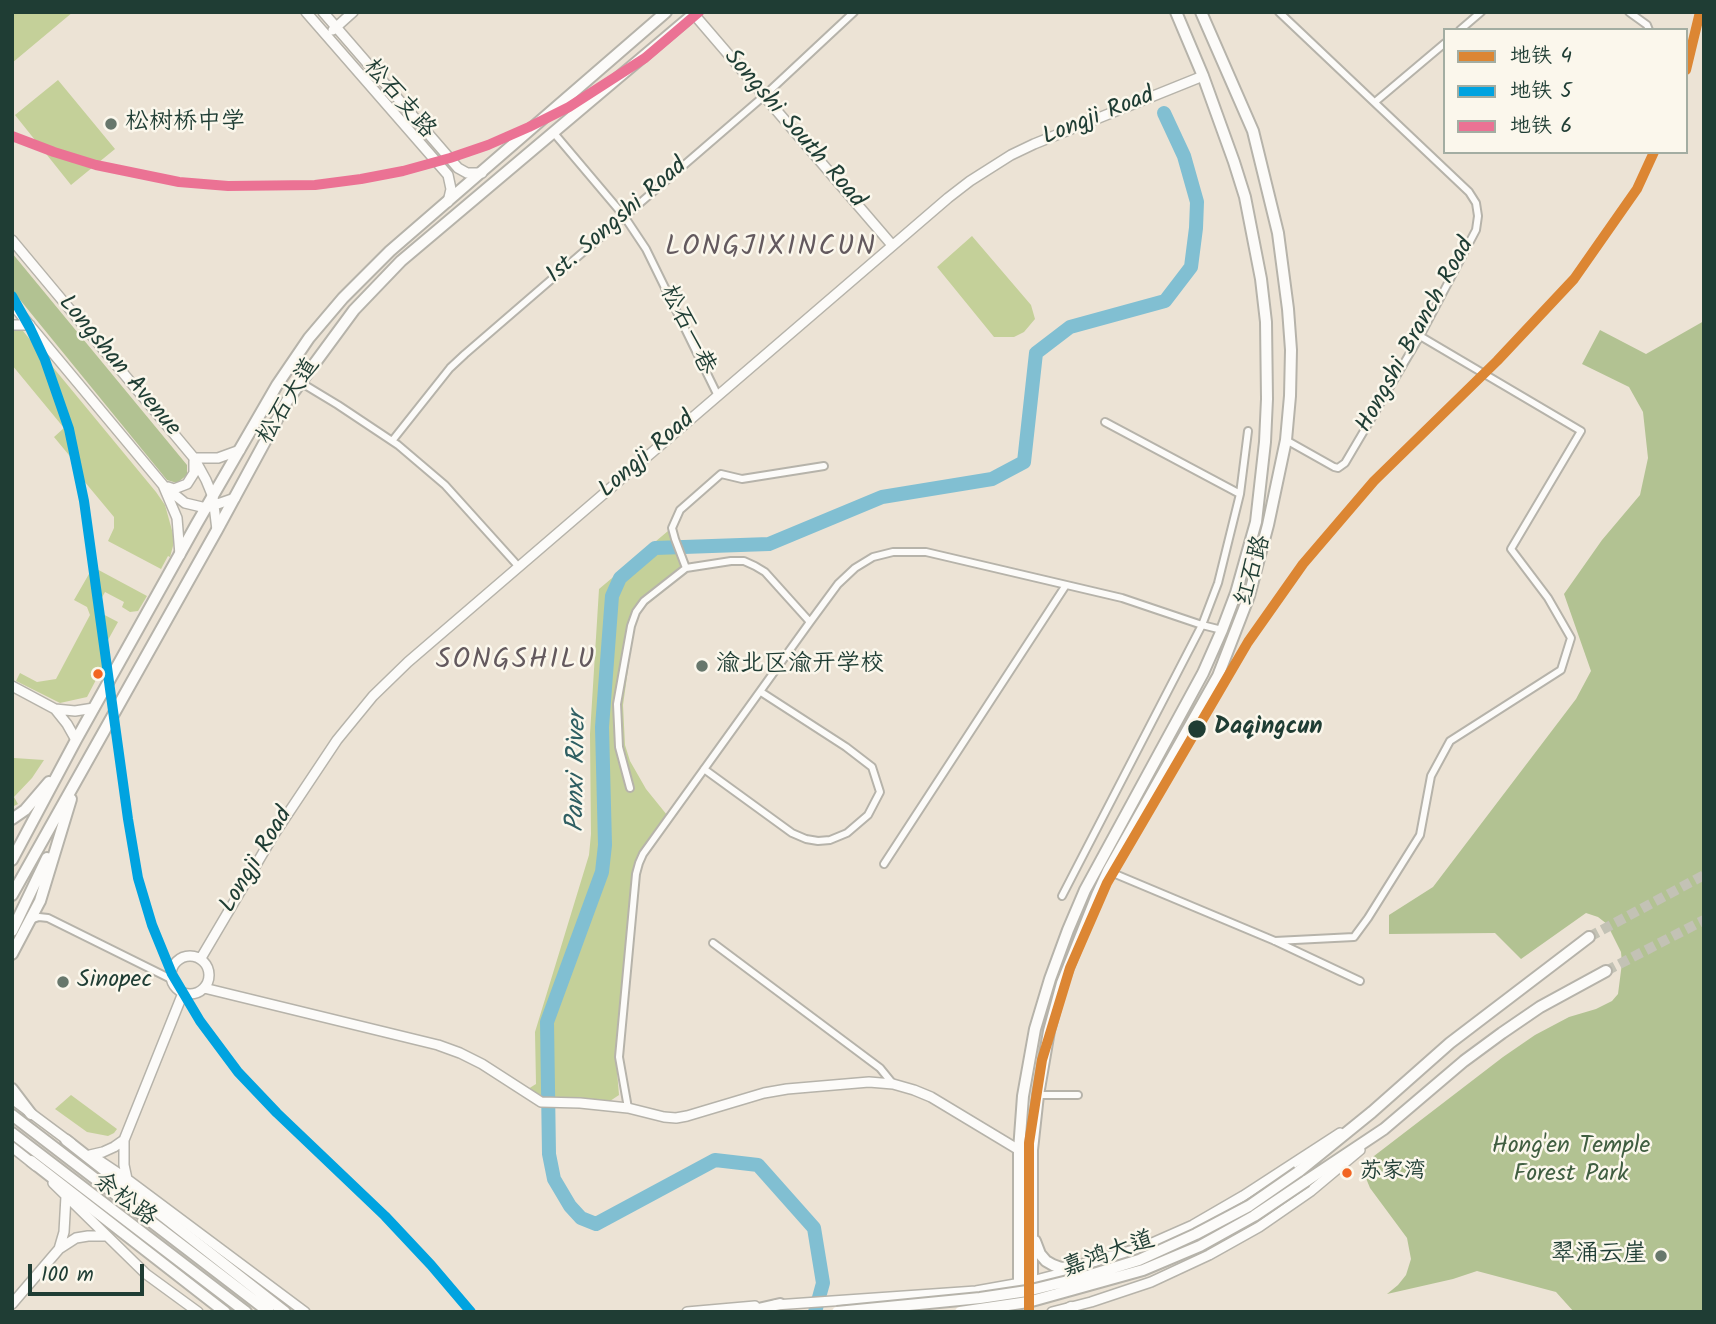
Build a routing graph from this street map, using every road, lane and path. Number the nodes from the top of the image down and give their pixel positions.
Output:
1 (306, 12) edge
2 (323, 12) edge
3 (354, 12) edge
4 (666, 12) edge
5 (854, 12) edge
6 (1176, 12) edge
7 (1201, 12) edge
8 (1279, 12) edge
9 (1481, 12) edge
10 (1629, 12) edge
11 (692, 13) edge
12 (336, 28) junction
13 (1462, 28) edge
14 (1649, 28) edge
15 (326, 36) junction
16 (1443, 45) edge
17 (1203, 76) junction
18 (764, 96) junction
19 (1375, 102) junction
20 (553, 132) junction
21 (482, 173) junction
22 (448, 202) junction
23 (624, 216) junction
24 (12, 240) edge
25 (892, 245) junction
26 (12, 304) edge
27 (12, 325) edge
28 (30, 325) junction
29 (1420, 335) junction
30 (299, 382) junction
31 (718, 396) junction
32 (1105, 422) dead end
33 (1248, 431) dead end
34 (1286, 440) junction
35 (391, 441) junction
36 (240, 450) junction
37 (194, 458) junction
38 (824, 466) dead end
39 (163, 485) junction
40 (1240, 494) junction
41 (235, 498) junction
42 (211, 504) junction
43 (217, 530) junction
44 (180, 555) junction
45 (519, 567) junction
46 (686, 568) junction
47 (1066, 585) junction
48 (810, 622) junction
49 (1202, 625) junction
50 (1222, 630) junction
51 (12, 686) edge
52 (761, 692) junction
53 (94, 708) junction
54 (55, 709) junction
55 (76, 740) junction
56 (66, 761) junction
57 (704, 769) junction
58 (81, 770) junction
59 (630, 788) dead end
60 (67, 812) junction
61 (12, 818) edge
62 (15, 854) edge
63 (884, 864) dead end
64 (1108, 871) junction
65 (12, 895) edge
66 (1062, 896) dead end
67 (40, 901) junction
68 (48, 918) junction
69 (29, 921) junction
70 (12, 931) edge
71 (1589, 937) tunnel mouth
72 (1275, 941) junction
73 (713, 943) dead end
74 (12, 954) edge
75 (201, 958) junction
76 (1606, 971) tunnel mouth
77 (171, 979) junction
78 (1360, 981) dead end
79 (204, 988) junction
80 (183, 993) junction
81 (893, 1084) junction
82 (12, 1089) edge
83 (1078, 1095) dead end
84 (1038, 1096) junction
85 (12, 1099) edge
86 (628, 1108) junction
87 (1372, 1112) junction
88 (32, 1114) junction
89 (12, 1115) edge
90 (1384, 1129) junction
91 (12, 1133) edge
92 (66, 1140) junction
93 (124, 1140) junction
94 (12, 1147) edge
95 (1019, 1150) junction
96 (90, 1155) junction
97 (31, 1161) junction
98 (127, 1179) junction
99 (66, 1196) junction
100 (1032, 1226) junction
101 (105, 1236) junction
102 (58, 1249) junction
103 (1139, 1249) junction
104 (1081, 1269) junction
105 (1032, 1281) junction
106 (1020, 1283) junction
107 (1091, 1302) junction
108 (12, 1304) edge
109 (780, 1304) junction
110 (1067, 1310) edge
111 (198, 1312) edge
112 (225, 1312) edge
113 (246, 1312) edge
114 (269, 1312) edge
115 (285, 1312) edge
116 (304, 1312) edge
117 (687, 1312) edge
118 (745, 1312) edge
119 (837, 1312) edge
120 (960, 1312) edge
121 (1019, 1312) edge
122 (1032, 1312) edge
123 (1052, 1312) edge

1 - 15 street
2 - 12 street, 松石支路
3 - 12 street
4 - 21 highway, 松石大道
5 - 18 street, 1st. Songshi Road
6 - 17 highway, 红石路
7 - 34 highway, 红石路
8 - 19 street, Hongshi Branch Road
9 - 13 street
10 - 14 street
11 - 18 street, Songshi South Road
11 - 20 highway, 松石大道
12 - 15 street
12 - 21 street, 松石支路
15 - 22 street
16 - 19 street
17 - 25 street, Longji Road
17 - 50 highway, 红石路
18 - 23 street, 1st. Songshi Road
18 - 25 street, Songshi South Road
19 - 29 street, Hongshi Branch Road
20 - 23 street, 松石一巷
20 - 30 highway, 松石大道
21 - 22 highway, 松石大道
22 - 36 highway, 松石大道
23 - 31 street, 松石一巷
23 - 35 street, 1st. Songshi Road
24 - 37 street, Longshan Avenue
25 - 31 street, Longji Road
26 - 28 street, Longshan Avenue
27 - 28 street
28 - 39 street, Longshan Avenue
29 - 34 street, Hongshi Branch Road
29 - 72 street
30 - 35 street
30 - 41 highway, 松石大道
31 - 45 street, Longji Road
32 - 40 street
33 - 40 street
34 - 64 highway, 红石路
35 - 45 street
36 - 37 street, Longshan Avenue
36 - 42 highway, 松石大道
37 - 39 street
37 - 42 street
38 - 46 street
39 - 42 street
39 - 44 street, Longshan Avenue
40 - 49 street
41 - 42 street
41 - 43 highway, 松石大道
42 - 43 street
42 - 44 highway, 松石大道
43 - 58 highway, 松石大道
44 - 53 highway, 松石大道
45 - 75 street, Longji Road
46 - 48 street
46 - 59 street
47 - 48 street
47 - 49 street
47 - 63 street
48 - 52 street
49 - 50 street
49 - 66 street
50 - 95 highway, 红石路
51 - 54 street
52 - 57 street
52 - 57 street
53 - 54 street
53 - 55 highway, 松石大道
54 - 55 street
55 - 56 highway, 松石大道
56 - 61 highway
56 - 62 highway, 松石大道
57 - 86 street
58 - 60 highway
58 - 65 highway, 松石大道
60 - 67 highway
60 - 70 highway
64 - 72 street
64 - 84 highway, 红石路
67 - 68 street
67 - 69 highway
68 - 69 street
68 - 77 street
69 - 74 highway
71 - 87 highway, 嘉鸿大道
72 - 78 street
73 - 81 street
75 - 77 street
75 - 79 street
76 - 90 highway, 嘉鸿大道
77 - 80 street
79 - 80 street
79 - 86 street
80 - 93 street
81 - 86 street
81 - 95 street
82 - 88 highway
83 - 84 street
84 - 100 highway, 红石路
85 - 88 street
87 - 103 street, 嘉鸿大道
87 - 119 highway, 嘉鸿大道, bridge
88 - 92 street
89 - 114 highway, 余松路
90 - 107 street, 嘉鸿大道
90 - 120 highway, 嘉鸿大道, bridge
91 - 113 highway, 余松路
92 - 96 street
92 - 115 highway
93 - 96 street
93 - 98 street
94 - 97 street
95 - 106 highway, 红石路
96 - 98 street
97 - 99 street
97 - 112 highway
98 - 116 street
99 - 101 street
99 - 102 street
100 - 103 highway
100 - 105 highway, 红石路
101 - 102 street
101 - 111 street
102 - 108 street
103 - 104 street, 嘉鸿大道
104 - 105 street, 嘉鸿大道
104 - 107 street
105 - 106 street, 嘉鸿大道
105 - 122 main road, 红石路
106 - 109 street, 嘉鸿大道
106 - 121 highway, 红石路
107 - 110 street, 嘉鸿大道
109 - 117 street, 嘉鸿大道
109 - 118 highway
110 - 123 street, 嘉鸿大道

